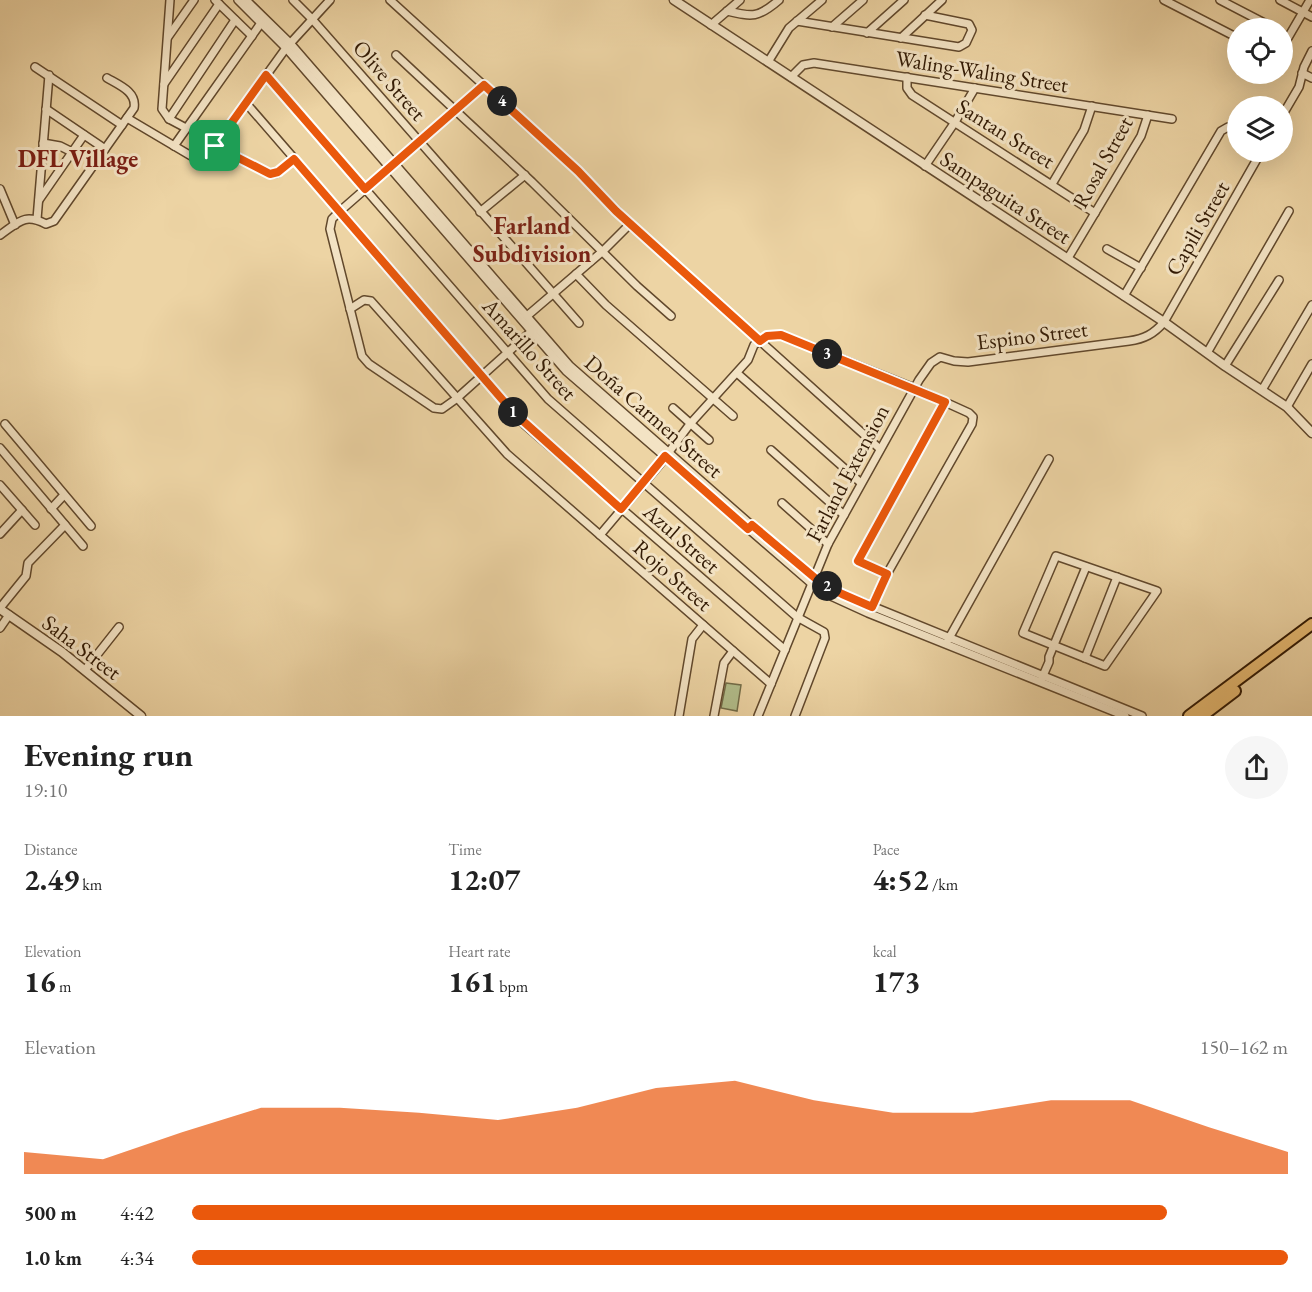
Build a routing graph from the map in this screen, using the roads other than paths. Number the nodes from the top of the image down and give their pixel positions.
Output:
1 (170, 0) edge
2 (194, 0) edge
3 (238, 0) edge
4 (246, 0) edge
5 (293, 0) edge
6 (330, 0) edge
7 (390, 0) edge
8 (674, 0) edge
9 (779, 0) edge
10 (822, 0) edge
11 (863, 0) edge
12 (904, 0) edge
13 (942, 0) edge
14 (1164, 0) edge
15 (1220, 0) edge
16 (1280, 0) edge
17 (1310, 0) edge
18 (737, 1) edge
19 (217, 2) edge
20 (727, 11) junction
21 (1303, 12) junction
22 (925, 15) junction
23 (1312, 17) edge
24 (1255, 18) edge
25 (312, 19) junction
26 (235, 20) junction
27 (797, 21) junction
28 (261, 23) junction
29 (711, 25) junction
30 (1293, 26) edge
31 (832, 27) junction
32 (1227, 32) edge
33 (867, 33) junction
34 (252, 36) junction
35 (167, 38) junction
36 (901, 38) junction
37 (288, 45) junction
38 (1312, 51) edge
39 (396, 55) dead end
40 (768, 62) junction
41 (35, 67) dead end
42 (1302, 72) junction
43 (49, 75) junction
44 (266, 75) junction
45 (791, 77) junction
46 (907, 77) junction
47 (107, 78) dead end
48 (1312, 78) edge
49 (164, 84) junction
50 (484, 85) junction
51 (975, 88) junction
52 (1293, 97) edge
53 (246, 103) junction
54 (1092, 106) junction
55 (46, 109) junction
56 (457, 111) junction
57 (1149, 115) junction
58 (127, 118) junction
59 (169, 119) junction
60 (1172, 119) dead end
61 (955, 122) junction
62 (122, 125) junction
63 (186, 128) junction
64 (1227, 128) edge
65 (84, 135) junction
66 (420, 142) junction
67 (43, 143) junction
68 (174, 146) junction
69 (215, 146) junction
70 (105, 149) junction
71 (72, 152) junction
72 (294, 159) junction
73 (1255, 162) edge
74 (391, 166) junction
75 (925, 166) junction
76 (525, 175) junction
77 (1052, 184) junction
78 (0, 189) edge
79 (365, 189) junction
80 (38, 202) junction
81 (3, 206) edge
82 (1289, 211) dead end
83 (339, 212) junction
84 (480, 212) junction
85 (1095, 213) junction
86 (38, 219) junction
87 (630, 224) junction
88 (15, 225) junction
89 (0, 235) edge
90 (1107, 249) dead end
91 (603, 251) junction
92 (1068, 258) junction
93 (1141, 268) junction
94 (576, 274) junction
95 (1279, 280) dead end
96 (552, 294) junction
97 (1124, 296) junction
98 (1312, 305) edge
99 (350, 309) junction
100 (527, 316) junction
101 (671, 316) dead end
102 (1164, 322) junction
103 (579, 323) dead end
104 (534, 330) junction
105 (760, 341) junction
106 (507, 353) junction
107 (1207, 353) junction
108 (1312, 364) edge
109 (1225, 366) junction
110 (736, 373) junction
111 (482, 376) junction
112 (914, 388) junction
113 (1262, 390) junction
114 (713, 398) junction
115 (456, 399) junction
116 (945, 402) junction
117 (1287, 407) junction
118 (673, 408) dead end
119 (734, 416) dead end
120 (5, 424) dead end
121 (690, 424) junction
122 (1312, 433) edge
123 (709, 440) dead end
124 (0, 448) edge
125 (880, 449) junction
126 (771, 450) dead end
127 (666, 454) junction
128 (1049, 459) dead end
129 (644, 482) junction
130 (861, 483) junction
131 (0, 485) edge
132 (64, 495) junction
133 (782, 503) dead end
134 (621, 509) junction
135 (22, 510) junction
136 (51, 510) junction
137 (844, 515) junction
138 (35, 525) dead end
139 (65, 525) junction
140 (91, 526) dead end
141 (0, 534) edge
142 (600, 536) junction
143 (828, 544) junction
144 (83, 546) dead end
145 (1086, 567) junction
146 (887, 574) junction
147 (1117, 577) junction
148 (812, 580) junction
149 (0, 608) edge
150 (870, 610) junction
151 (9, 615) junction
152 (797, 617) junction
153 (1312, 624) edge
154 (704, 625) junction
155 (119, 627) dead end
156 (0, 628) edge
157 (1312, 633) edge
158 (947, 641) junction
159 (1053, 645) junction
160 (784, 650) junction
161 (733, 651) junction
162 (1085, 658) junction
163 (1262, 666) junction
164 (85, 670) junction
165 (1040, 678) junction
166 (771, 684) junction
167 (141, 716) edge
168 (679, 716) edge
169 (714, 716) edge
170 (758, 716) edge
171 (795, 716) edge
172 (1125, 716) edge
173 (1143, 716) edge
174 (1189, 716) edge
175 (1202, 716) edge

1 - 35 street
2 - 35 street
3 - 28 street, Doña Carmen Street
4 - 37 street, Doña Carmen Street
5 - 25 street, Olive Street
6 - 25 street
7 - 50 street
8 - 29 street, Sampaguita Street
9 - 20 street
10 - 27 street
11 - 31 street
12 - 33 street
13 - 22 street
14 - 32 street
15 - 24 street
16 - 21 street
17 - 21 street
18 - 20 street
19 - 26 street
19 - 49 street
20 - 29 street
21 - 23 street
21 - 30 street
22 - 36 street
22 - 36 street
25 - 37 street
25 - 66 street, Olive Street
26 - 34 street
26 - 59 street
27 - 31 street
27 - 40 street
28 - 34 street
28 - 37 street, Doña Carmen Street
29 - 40 street, Sampaguita Street
31 - 33 street
33 - 36 street
34 - 63 street
35 - 49 street
37 - 44 street
37 - 74 street, Doña Carmen Street
38 - 42 street
39 - 56 street
40 - 45 street, Sampaguita Street
41 - 43 street
42 - 48 street
42 - 52 street
43 - 55 street
43 - 62 street
44 - 53 street
44 - 79 street, Amarillo Street
45 - 46 street, Waling-Waling Street
45 - 75 street, Sampaguita Street
46 - 51 street, Waling-Waling Street
46 - 61 street, Santan Street
47 - 58 street
49 - 59 street
50 - 56 street
50 - 87 street
51 - 54 street, Waling-Waling Street
51 - 61 street
53 - 69 street
53 - 72 street, Azul Street
54 - 57 street, Waling-Waling Street
54 - 77 street
55 - 65 street
55 - 67 street
56 - 66 street
56 - 76 street
57 - 60 street, Waling-Waling Street
57 - 85 street, Rosal Street
58 - 62 street
58 - 68 street
59 - 63 street
61 - 75 street
61 - 77 street, Santan Street
62 - 70 street
63 - 68 street
64 - 93 street
65 - 70 street
65 - 71 street
66 - 74 street
66 - 84 street, Olive Street
67 - 71 street
67 - 80 street
68 - 69 street
69 - 72 street
70 - 86 street
71 - 80 street
72 - 83 street, Azul Street
73 - 102 street, Capili Street
74 - 79 street
74 - 100 street, Doña Carmen Street
74 - 104 street, Doña Carmen Street
75 - 92 street, Sampaguita Street
76 - 84 street
76 - 91 street
77 - 85 street, Santan Street
78 - 81 street
79 - 83 street
79 - 106 street, Amarillo Street
80 - 86 street
81 - 88 street
82 - 107 street
83 - 99 street
83 - 111 street, Azul Street
84 - 96 street, Olive Street
85 - 92 street, Rosal Street
86 - 88 street
87 - 91 street
87 - 105 street
88 - 89 street
90 - 93 street
91 - 94 street
91 - 101 street
92 - 97 street, Sampaguita Street
93 - 97 street
94 - 96 street
94 - 114 street
95 - 109 street
96 - 100 street
96 - 103 street, Olive Street
97 - 102 street, Sampaguita Street
98 - 113 street
99 - 115 street, Rojo Street
99 - 115 street
100 - 104 street, Doña Carmen Street
102 - 107 street, Sampaguita Street
102 - 112 street, Espino Street
104 - 106 street
104 - 127 street, Doña Carmen Street
105 - 110 street
105 - 112 street
105 - 125 street
106 - 111 street
106 - 129 street, Amarillo Street
107 - 109 street, Sampaguita Street
108 - 117 street
109 - 113 street, Sampaguita Street
110 - 114 street
110 - 130 street
111 - 115 street
111 - 134 street, Azul Street
112 - 116 street
112 - 125 street, Farland Extension
113 - 117 street, Sampaguita Street
114 - 119 street
114 - 121 street
115 - 142 street, Rojo Street
116 - 146 street
116 - 146 street
117 - 122 street, Sampaguita Street
118 - 121 street
120 - 132 street
121 - 123 street
121 - 127 street
124 - 136 street
125 - 130 street, Farland Extension
126 - 137 street
127 - 129 street
127 - 148 street, Doña Carmen Street
128 - 158 street
129 - 134 street
129 - 152 street, Amarillo Street
130 - 137 street, Farland Extension
131 - 135 street
132 - 136 street
132 - 140 street
133 - 143 street
134 - 142 street
134 - 160 street, Azul Street
135 - 138 street
135 - 141 street
136 - 139 street
137 - 143 street, Farland Extension
139 - 144 street
139 - 149 street
142 - 154 street, Rojo Street
143 - 148 street, Farland Extension
145 - 147 street
145 - 159 street
145 - 159 street
146 - 150 street
147 - 162 street
147 - 162 street
148 - 150 street, Doña Carmen Street
148 - 152 street, Farland Extension
149 - 151 street, Saha Street
150 - 158 street, Doña Carmen Street
151 - 156 street
151 - 164 street, Saha Street
152 - 160 street, Farland Extension
152 - 171 street, Amarillo Street
153 - 163 highway
154 - 161 street, Rojo Street
154 - 168 street
155 - 164 street
157 - 163 highway
158 - 165 street, Doña Carmen Street
159 - 162 street
159 - 165 street
160 - 166 street, Farland Extension
161 - 166 street, Rojo Street
161 - 169 street
163 - 174 highway
163 - 175 highway
164 - 167 street, Saha Street
165 - 172 street, Doña Carmen Street
165 - 173 street, Doña Carmen Street
166 - 170 street, Farland Extension

